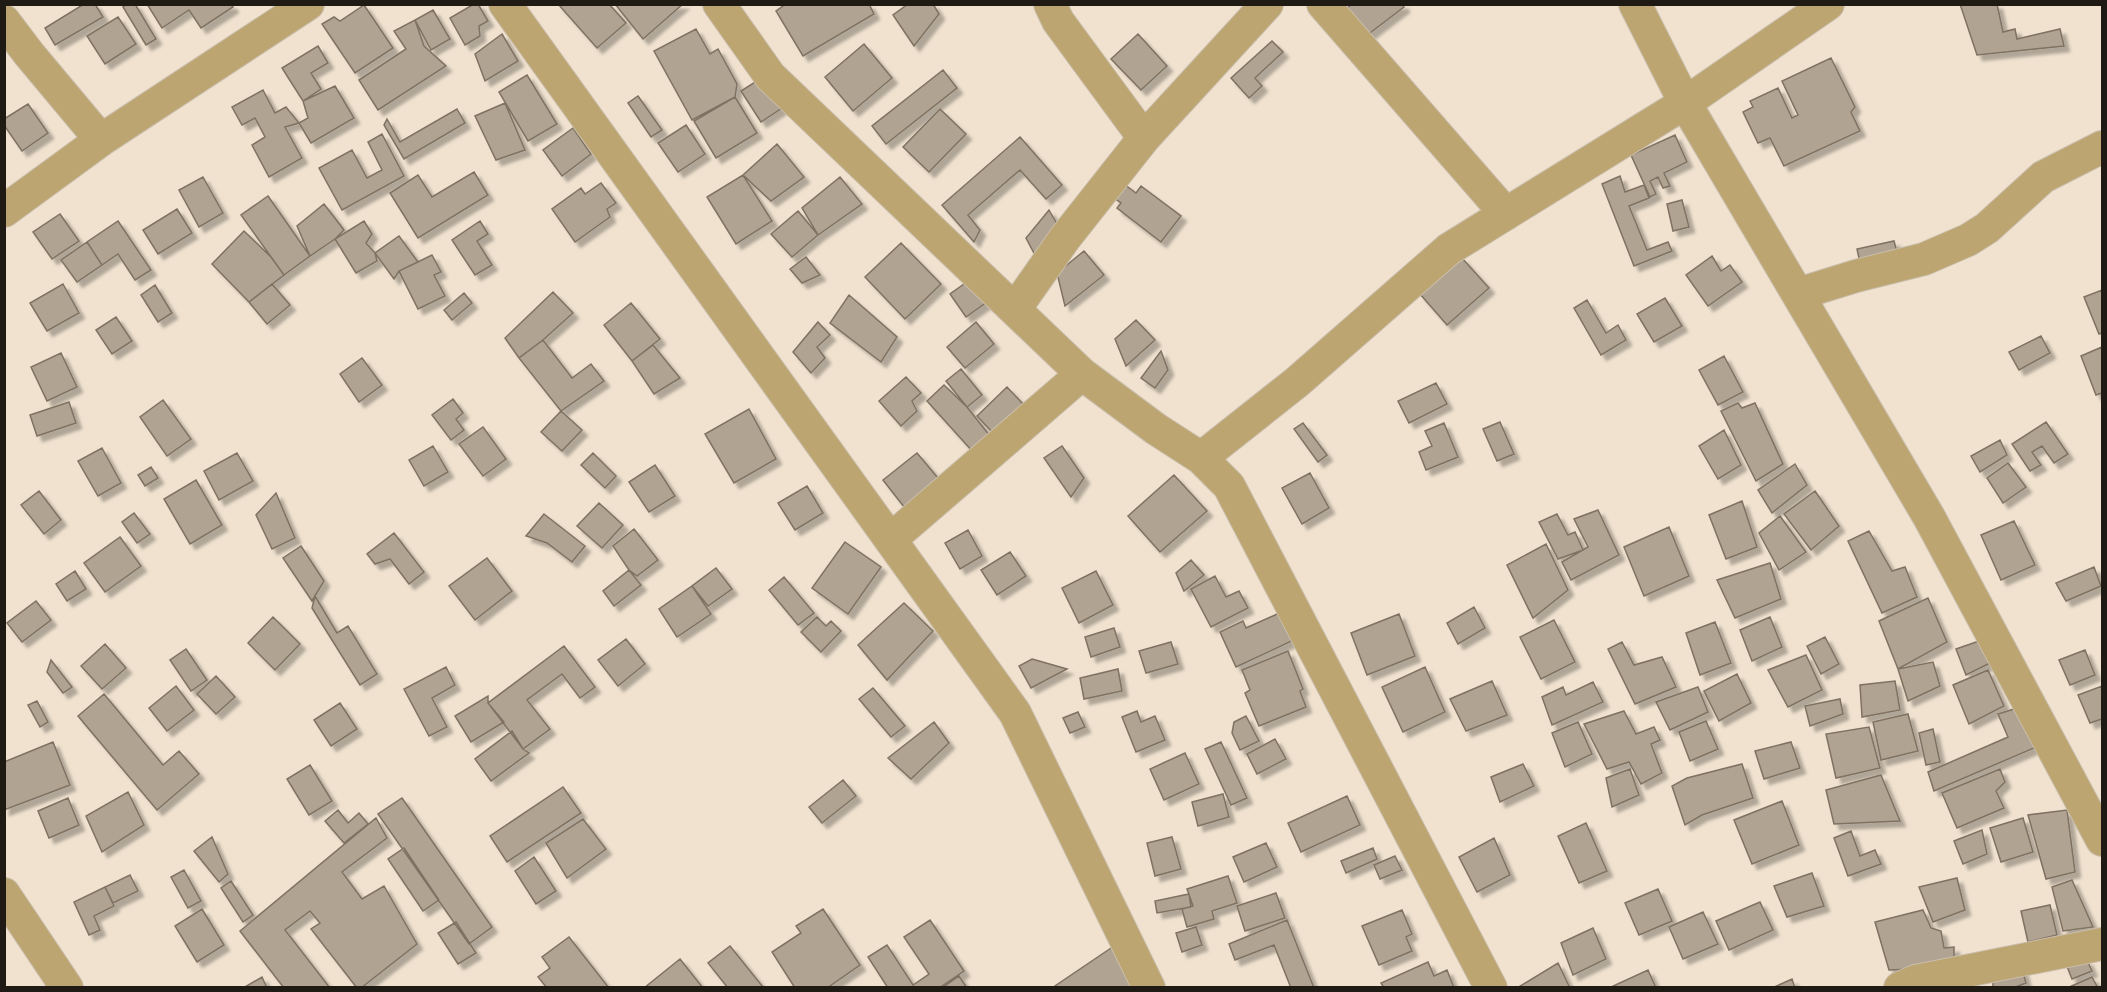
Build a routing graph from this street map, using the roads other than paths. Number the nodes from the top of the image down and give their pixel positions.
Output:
1 (308, 4) edge
2 (505, 4) edge
3 (719, 4) edge
4 (1050, 4) edge
5 (1267, 4) edge
6 (1323, 4) edge
7 (1635, 4) edge
8 (1828, 4) edge
9 (4, 21) edge
10 (1685, 103) junction
11 (1144, 138) junction
12 (101, 140) junction
13 (2103, 147) edge
14 (4, 211) edge
15 (1506, 214) junction
16 (1798, 294) junction
17 (1015, 309) junction
18 (1082, 374) junction
19 (1201, 458) junction
20 (891, 539) junction
21 (2103, 840) edge
22 (6, 899) edge
23 (2103, 944) edge
24 (67, 987) edge
25 (1149, 987) edge
26 (1491, 987) edge
27 (1900, 987) edge

1 - 12 street
2 - 20 street
3 - 17 street
4 - 11 street
5 - 11 street
6 - 15 street
7 - 10 street
8 - 10 street
9 - 12 street
10 - 15 street
10 - 16 street
11 - 17 street
12 - 14 street
13 - 16 street
15 - 19 street
16 - 21 street
17 - 18 street
18 - 19 street
18 - 20 street
19 - 26 street
20 - 25 street
22 - 24 street
23 - 27 street

